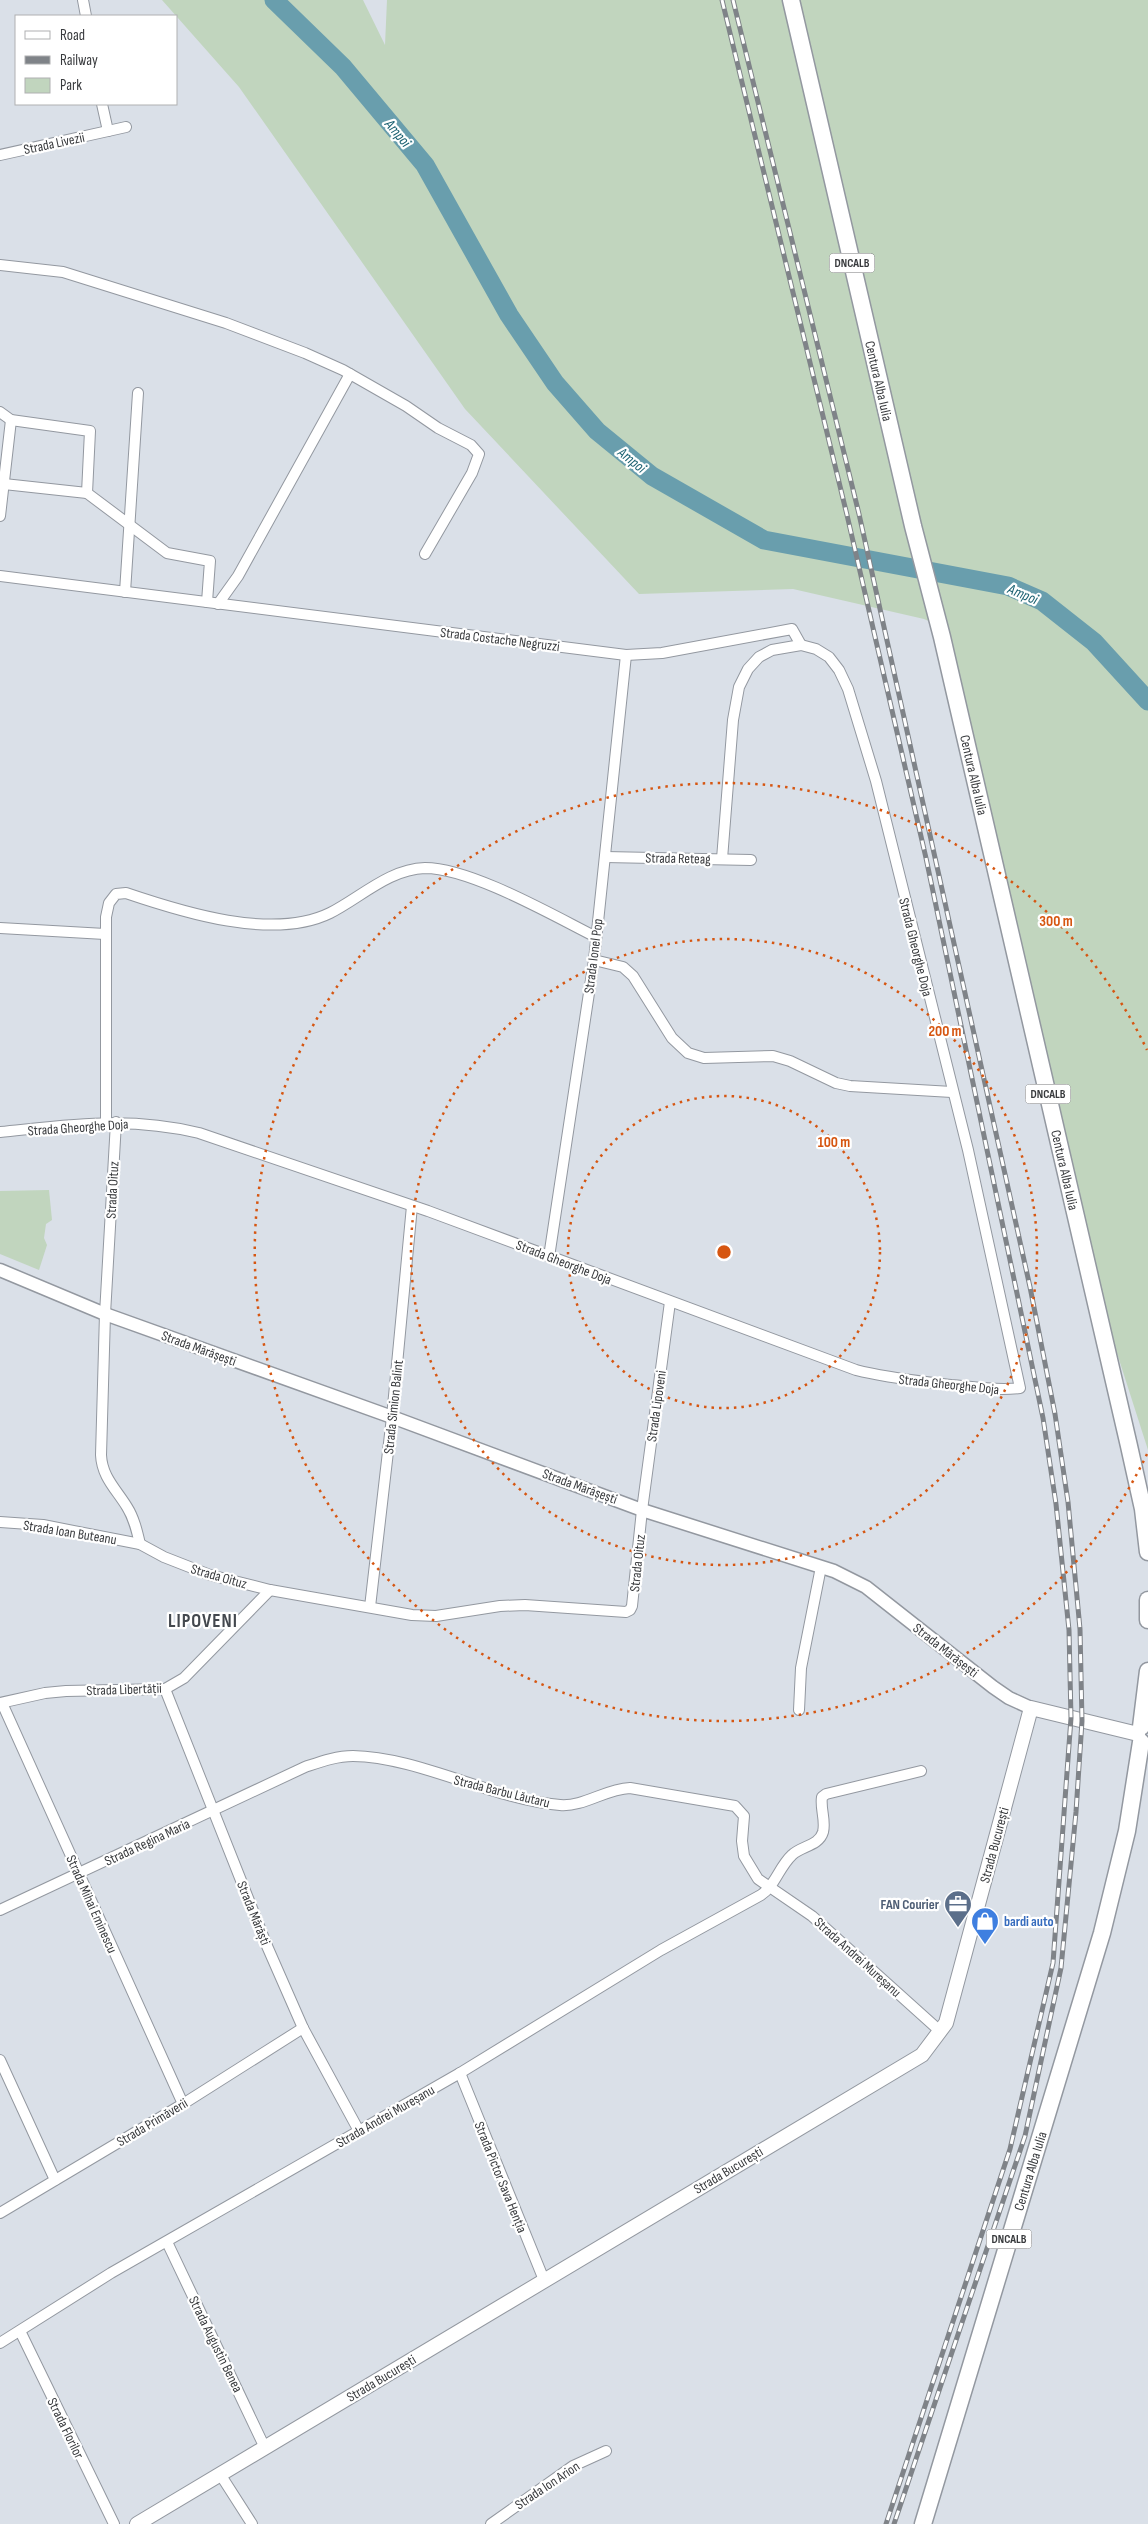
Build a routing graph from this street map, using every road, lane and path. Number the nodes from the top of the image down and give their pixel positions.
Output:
1 (83, 0) edge
2 (791, 0) edge
3 (86, 15) edge
4 (102, 105) edge
5 (126, 127) dead end
6 (108, 131) junction
7 (0, 155) edge
8 (0, 265) edge
9 (350, 374) junction
10 (138, 393) dead end
11 (0, 412) edge
12 (11, 420) junction
13 (4, 484) junction
14 (87, 493) junction
15 (0, 516) edge
16 (130, 526) junction
17 (425, 554) dead end
18 (0, 576) edge
19 (124, 592) junction
20 (212, 603) junction
21 (800, 645) junction
22 (626, 655) junction
23 (605, 857) junction
24 (722, 859) junction
25 (751, 860) dead end
26 (0, 928) edge
27 (105, 934) junction
28 (596, 937) junction
29 (594, 960) junction
30 (952, 1092) junction
31 (111, 1122) junction
32 (0, 1132) edge
33 (412, 1206) junction
34 (549, 1257) junction
35 (0, 1270) edge
36 (670, 1302) junction
37 (105, 1314) junction
38 (392, 1416) junction
39 (642, 1510) junction
40 (0, 1522) edge
41 (140, 1544) junction
42 (1148, 1552) edge
43 (821, 1567) junction
44 (270, 1590) junction
45 (1148, 1600) edge
46 (370, 1607) junction
47 (1148, 1620) edge
48 (1148, 1671) edge
49 (166, 1689) junction
50 (1, 1703) edge
51 (1031, 1708) junction
52 (799, 1710) dead end
53 (1143, 1735) edge
54 (921, 1771) dead end
55 (1148, 1776) edge
56 (213, 1812) junction
57 (78, 1874) junction
58 (770, 1889) junction
59 (0, 1910) edge
60 (1102, 1933) junction
61 (303, 2028) junction
62 (941, 2032) junction
63 (0, 2060) edge
64 (460, 2074) junction
65 (183, 2104) junction
66 (359, 2131) junction
67 (55, 2180) junction
68 (0, 2213) edge
69 (167, 2242) junction
70 (544, 2280) junction
71 (20, 2331) junction
72 (0, 2343) edge
73 (265, 2448) junction
74 (606, 2451) dead end
75 (220, 2474) junction
76 (114, 2524) edge
77 (137, 2524) edge
78 (252, 2524) edge
79 (491, 2524) edge
80 (923, 2524) edge

1 - 3 street
2 - 42 main road, Centura Alba Iulia / DNCALB
4 - 6 street
5 - 6 street, Strada Livezii
6 - 7 street, Strada Livezii
8 - 9 street
9 - 17 street
9 - 20 street
10 - 16 street
11 - 12 street
12 - 13 street
12 - 14 street
13 - 14 street
13 - 15 street
14 - 16 street
16 - 19 street
16 - 20 street
18 - 19 street, Strada Costache Negruzzi
19 - 20 street, Strada Costache Negruzzi
20 - 22 street, Strada Costache Negruzzi
21 - 22 street, Strada Costache Negruzzi
21 - 24 street
21 - 30 street, Strada Gheorghe Doja
22 - 23 street, Strada Ionel Pop
23 - 24 street, Strada Reteag
23 - 28 street, Strada Ionel Pop
24 - 25 street, Strada Reteag
26 - 27 street
27 - 28 street, Strada Oituz
27 - 31 street, Strada Oituz
28 - 29 street, Strada Ionel Pop
29 - 30 street
29 - 34 street, Strada Ionel Pop
30 - 36 street, Strada Gheorghe Doja
31 - 32 street, Strada Gheorghe Doja
31 - 33 street, Strada Gheorghe Doja
31 - 37 street, Strada Oituz
33 - 34 street, Strada Gheorghe Doja
33 - 38 street, Strada Simion Balint
34 - 36 street, Strada Gheorghe Doja
35 - 37 street, Strada Mărășești
36 - 39 street, Strada Lipoveni
37 - 38 street, Strada Mărășești
37 - 41 street, Strada Oituz
38 - 39 street, Strada Mărășești
38 - 46 street, Strada Simion Balint
39 - 43 street, Strada Mărășești
39 - 46 street, Strada Oituz
40 - 41 street, Strada Ioan Buteanu
41 - 44 street, Strada Oituz
43 - 51 street, Strada Mărășești
43 - 52 street
44 - 46 street, Strada Oituz
44 - 49 street, Strada Libertății
45 - 47 main road
48 - 53 main road, Centura Alba Iulia / DNCALB
49 - 50 street, Strada Libertății
49 - 56 street, Strada Mărăști
50 - 57 street, Strada Mihai Eminescu
51 - 53 main road, Strada Mărășești
51 - 62 main road, Strada București
53 - 60 main road, Centura Alba Iulia / DNCALB
54 - 58 street
55 - 60 main road, Centura Alba Iulia / DNCALB
56 - 57 street, Strada Regina Maria
56 - 58 street, Strada Barbu Lăutaru
56 - 61 street, Strada Mărăști
57 - 59 street, Strada Regina Maria
57 - 65 street, Strada Mihai Eminescu
58 - 62 street, Strada Andrei Mureșanu
58 - 64 street, Strada Andrei Mureșanu
60 - 80 main road, Centura Alba Iulia / DNCALB
61 - 65 street, Strada Primăverii
61 - 66 street, Strada Mărăști
62 - 70 main road, Strada București
63 - 67 street
64 - 66 street, Strada Andrei Mureșanu
64 - 70 street, Strada Pictor Sava Henția
65 - 67 street, Strada Primăverii
66 - 69 street, Strada Andrei Mureșanu
67 - 68 street, Strada Primăverii
69 - 71 street, Strada Andrei Mureșanu
69 - 73 street, Strada Augustin Benea
70 - 73 main road, Strada București
71 - 72 street, Strada Andrei Mureșanu
71 - 76 street, Strada Florilor
73 - 75 main road, Strada București
74 - 79 street, Strada Ion Arion
75 - 77 main road, Strada București
75 - 78 street

